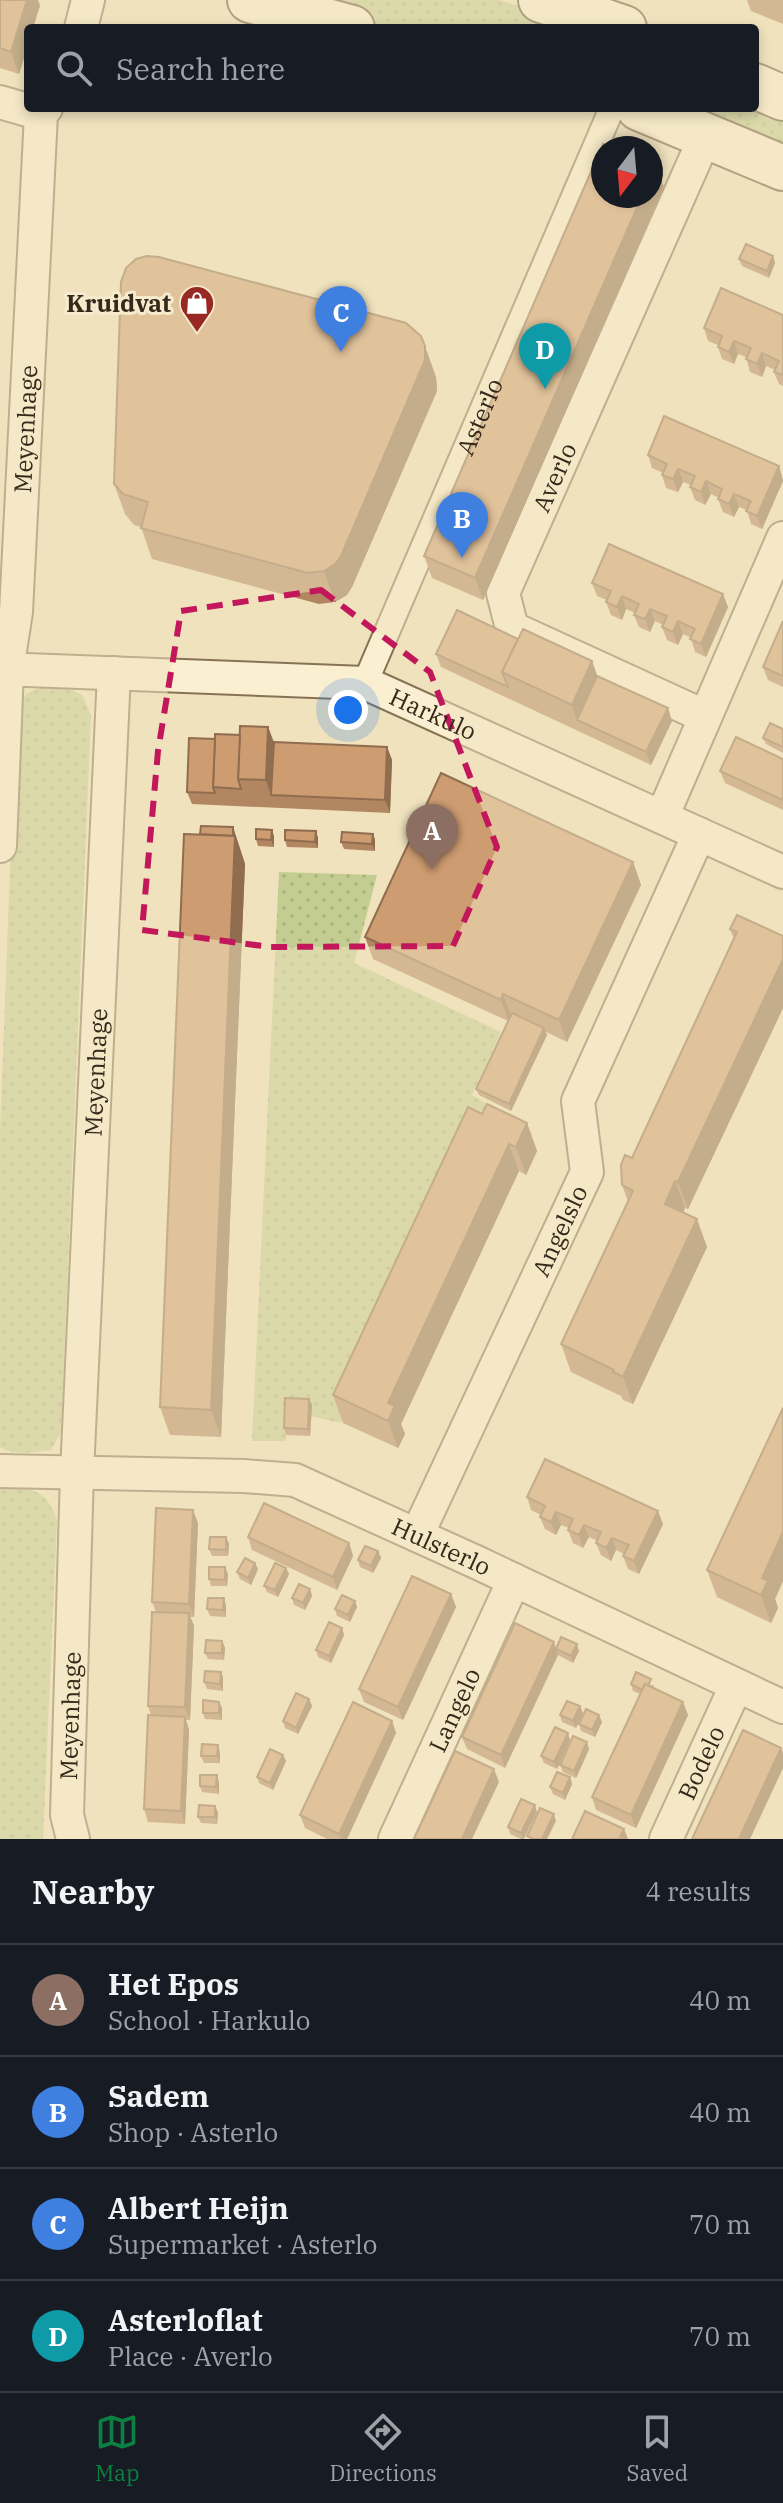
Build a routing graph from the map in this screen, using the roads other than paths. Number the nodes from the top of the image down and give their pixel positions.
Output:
1 (88, 0) edge
2 (250, 0) edge
3 (541, 0) edge
4 (615, 19) edge
5 (82, 24) edge
6 (337, 24) edge
7 (759, 88) edge
8 (783, 98) edge
9 (0, 102) edge
10 (24, 107) edge
11 (44, 112) edge
12 (610, 112) edge
13 (649, 112) edge
14 (706, 135) junction
15 (783, 168) edge
16 (783, 538) edge
17 (3, 670) edge
18 (114, 673) junction
19 (365, 683) junction
20 (704, 716) junction
21 (662, 817) junction
22 (699, 834) junction
23 (0, 839) edge
24 (0, 846) edge
25 (783, 872) edge
26 (0, 1471) edge
27 (77, 1473) junction
28 (417, 1535) junction
29 (514, 1580) junction
30 (736, 1686) junction
31 (783, 1707) edge
32 (66, 1831) edge
33 (395, 1839) edge
34 (666, 1839) edge

1 - 5 street
2 - 6 main road
3 - 4 main road
7 - 8 main road
9 - 10 street
11 - 17 street, Meyenhage
12 - 19 street, Asterlo
13 - 14 main road
14 - 15 main road
14 - 20 street, Averlo
16 - 20 street
17 - 18 street, Harkulo
17 - 23 street, Meyenhage
18 - 19 street, Harkulo
18 - 27 street, Meyenhage
19 - 21 street, Harkulo
20 - 21 street
21 - 22 street, Harkulo
22 - 25 street, Harkulo
22 - 28 street, Angelslo
23 - 24 street, Meyenhage
26 - 27 street
27 - 28 street, Hulsterlo
27 - 32 street, Meyenhage
28 - 29 street, Hulsterlo
29 - 30 street, Hulsterlo
29 - 33 street, Langelo
30 - 31 street, Hulsterlo
30 - 34 street, Bodelo

